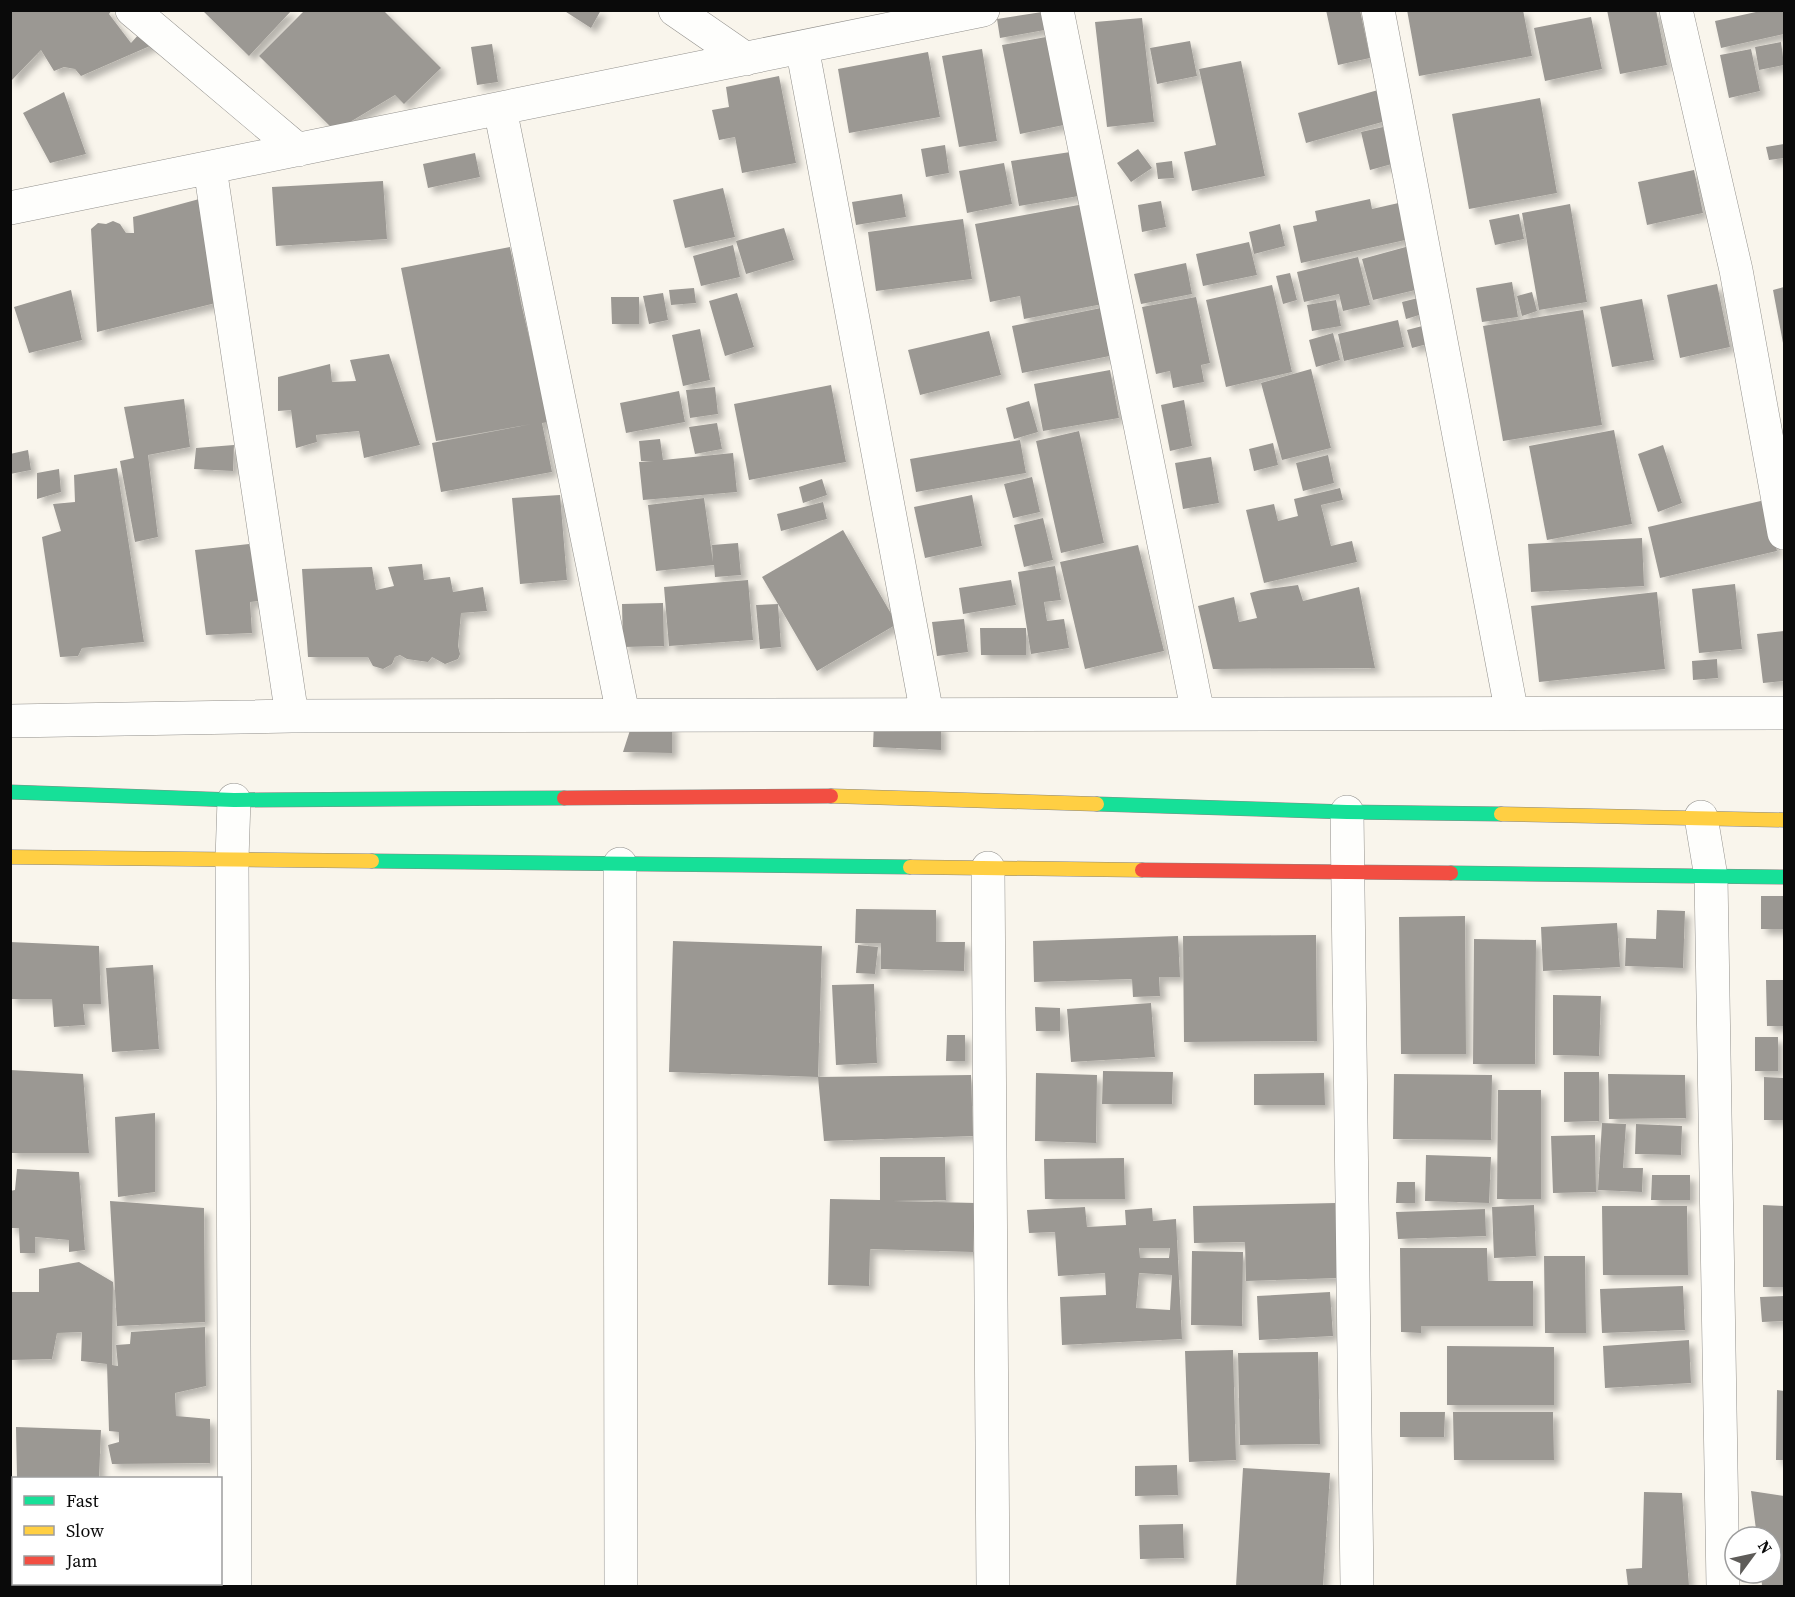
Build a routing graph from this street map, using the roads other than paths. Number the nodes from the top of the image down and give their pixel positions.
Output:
1 (132, 10) edge
2 (675, 10) edge
3 (983, 10) edge
4 (1057, 10) edge
5 (1378, 10) edge
6 (1676, 10) edge
7 (802, 47) junction
8 (746, 59) junction
9 (500, 109) junction
10 (298, 150) junction
11 (210, 168) junction
12 (10, 208) edge
13 (1785, 533) edge
14 (1785, 713) edge
15 (623, 714) junction
16 (927, 714) junction
17 (1198, 714) junction
18 (1512, 714) junction
19 (292, 716) junction
20 (10, 721) edge
21 (10, 792) edge
22 (234, 800) junction
23 (1347, 812) junction
24 (1701, 817) junction
25 (1785, 820) edge
26 (10, 856) edge
27 (232, 859) junction
28 (620, 864) junction
29 (988, 868) junction
30 (1347, 872) junction
31 (1711, 876) junction
32 (1785, 877) edge
33 (235, 1587) edge
34 (621, 1587) edge
35 (993, 1587) edge
36 (1357, 1587) edge
37 (1723, 1587) edge

1 - 10 street
2 - 8 street
3 - 7 street
4 - 17 street
5 - 18 street
6 - 13 street
7 - 8 street
7 - 16 street
8 - 9 street
9 - 10 street
9 - 15 street
10 - 11 street
11 - 12 street
11 - 19 street
14 - 18 street
15 - 16 street
15 - 19 street
16 - 17 street
17 - 18 street
19 - 20 street
21 - 22 street
22 - 23 street
22 - 27 street
23 - 24 street
23 - 30 street
24 - 25 street
24 - 31 street
26 - 27 street
27 - 28 street
27 - 33 street
28 - 29 street
28 - 34 street
29 - 30 street
29 - 35 street
30 - 31 street
30 - 36 street
31 - 32 street
31 - 37 street

